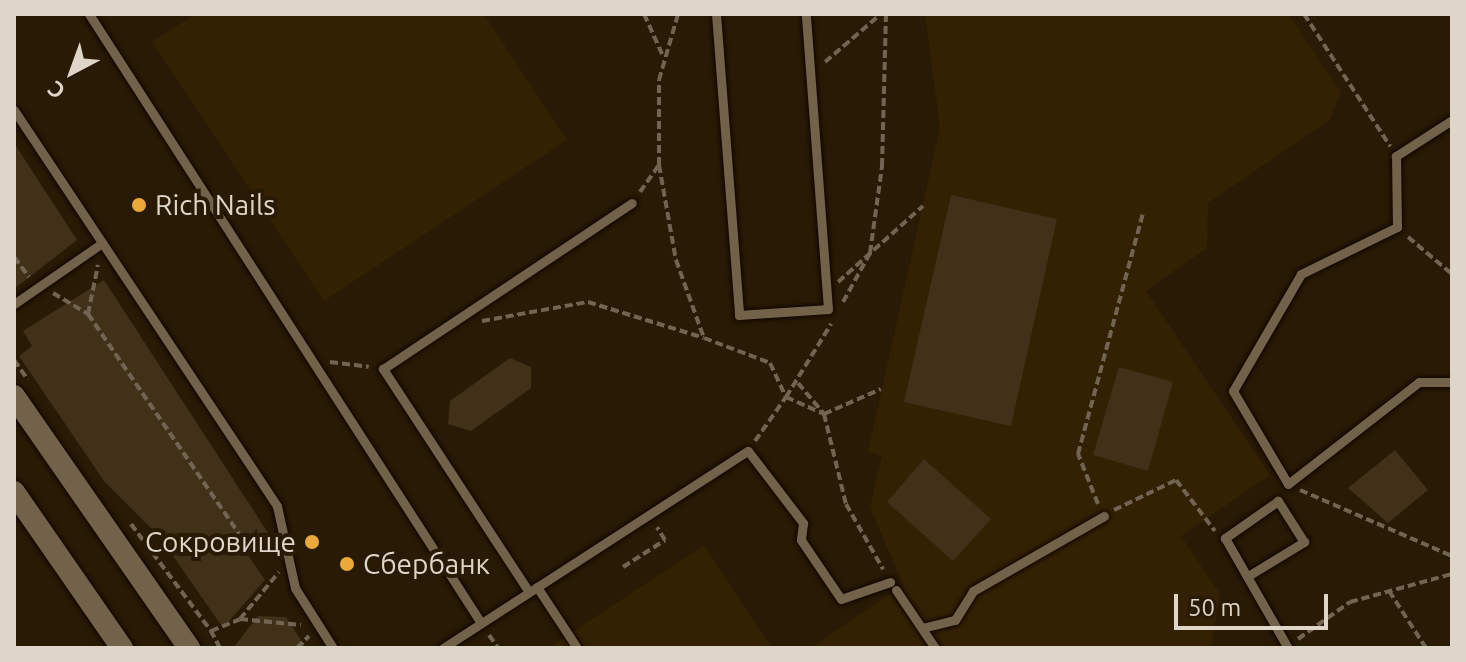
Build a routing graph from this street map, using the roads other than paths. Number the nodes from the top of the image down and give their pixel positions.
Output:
1 (89, 14) edge
2 (716, 14) edge
3 (806, 14) edge
4 (14, 110) edge
5 (1452, 120) edge
6 (632, 203) road end
7 (102, 243) junction
8 (14, 304) edge
9 (1452, 382) edge
10 (14, 396) edge
11 (14, 492) edge
12 (1104, 516) road end
13 (1248, 576) junction
14 (533, 589) junction
15 (481, 623) junction
16 (922, 628) junction
17 (1287, 647) edge
18 (122, 648) edge
19 (189, 648) edge
20 (333, 648) edge
21 (443, 648) edge
22 (577, 648) edge
23 (935, 648) edge

1 - 15 lane
2 - 3 lane
4 - 7 lane
5 - 9 lane
6 - 14 lane
7 - 8 lane
7 - 20 lane
10 - 19 street
11 - 18 street
12 - 16 lane
13 - 13 lane
13 - 17 lane
14 - 15 lane
14 - 16 lane
14 - 22 lane
15 - 21 lane
16 - 23 lane

